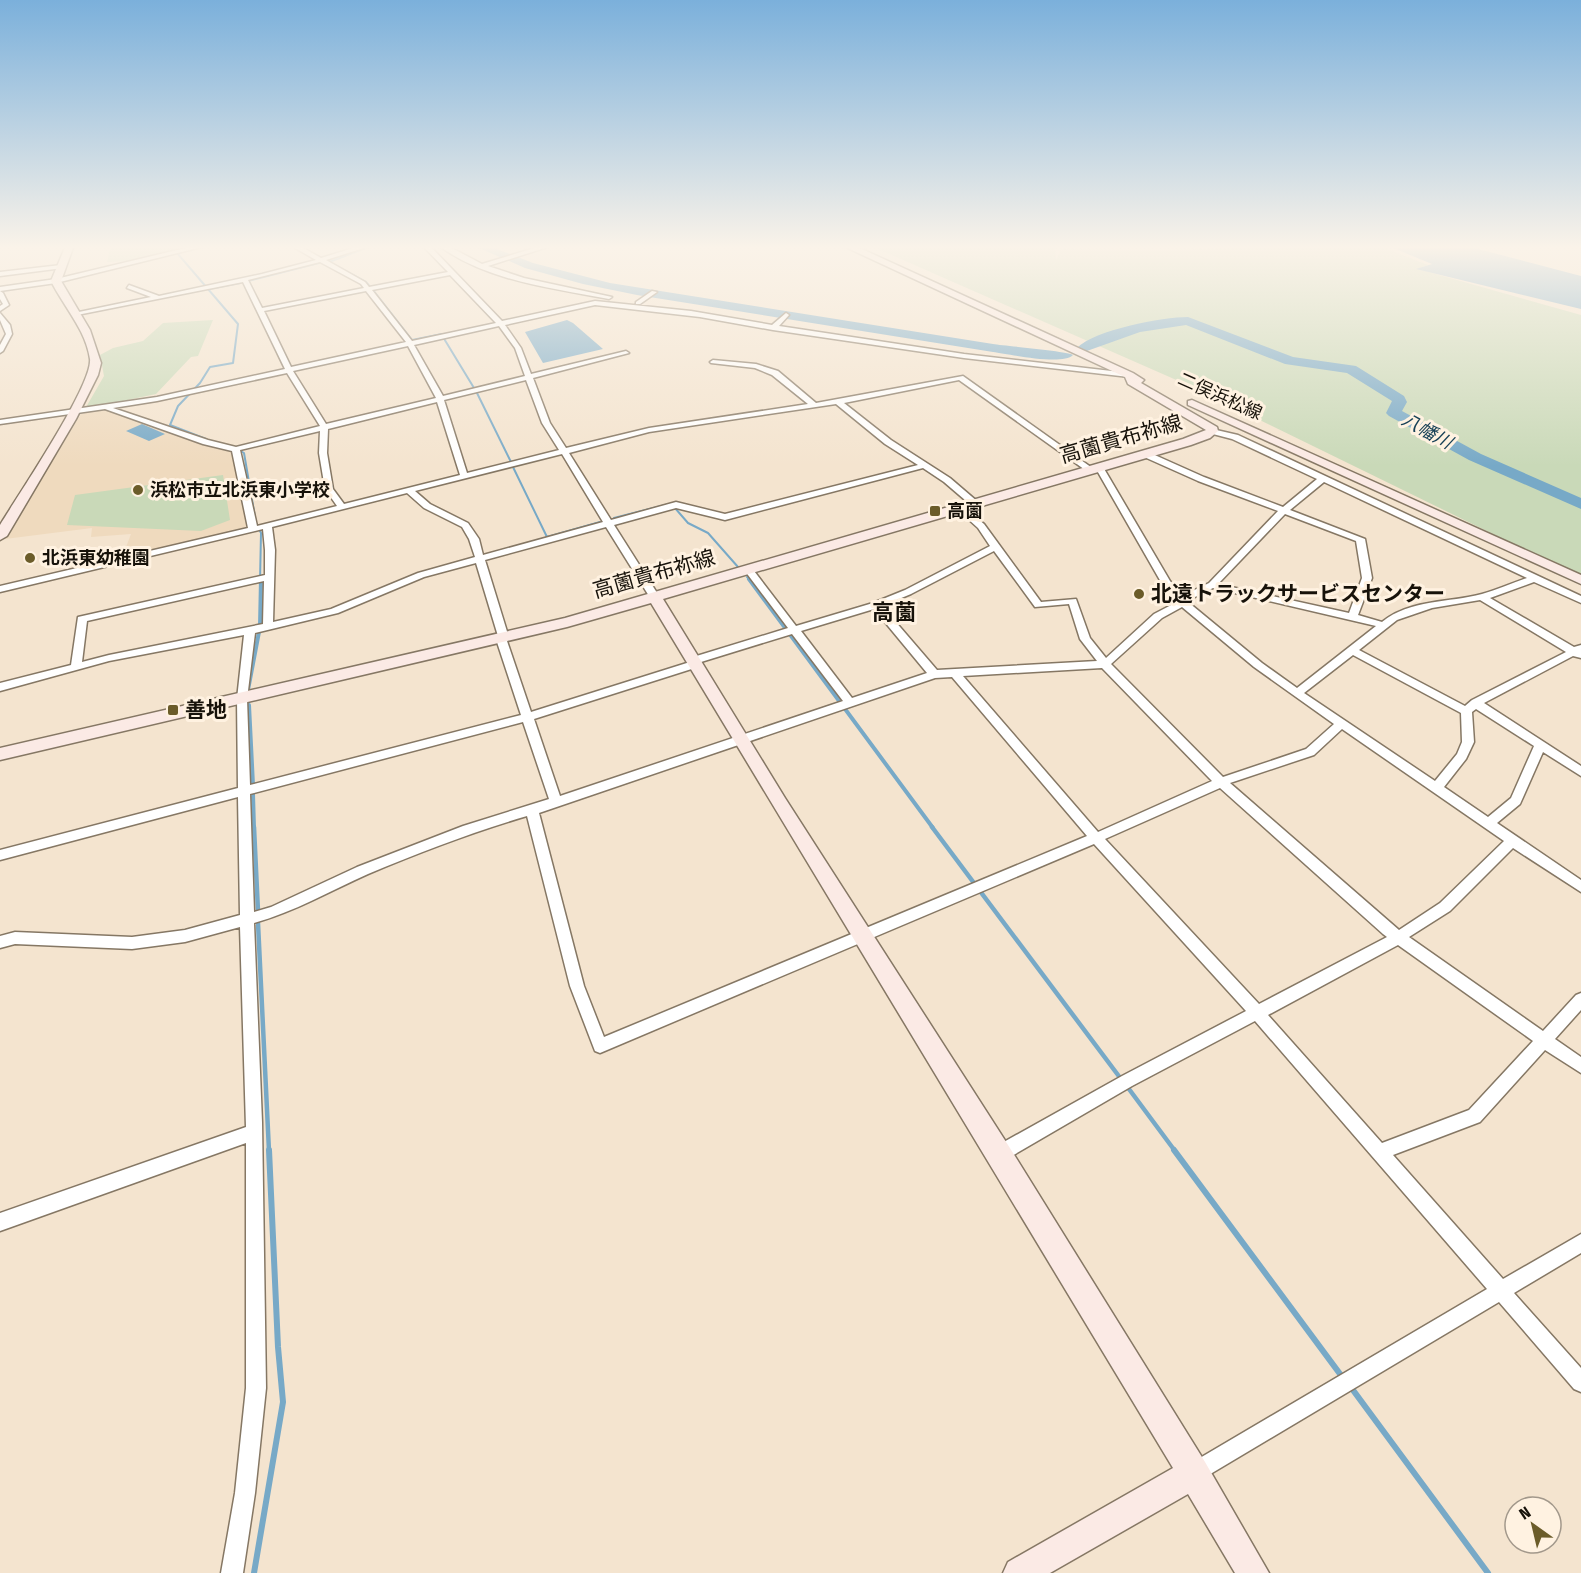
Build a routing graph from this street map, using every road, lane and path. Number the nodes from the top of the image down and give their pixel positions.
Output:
1 (2, 318) edge
2 (79, 318) edge
3 (265, 318) edge
4 (391, 318) edge
5 (496, 318) edge
6 (526, 318) edge
7 (725, 318) edge
8 (783, 318) edge
9 (1005, 318) edge
10 (501, 324) junction
11 (776, 325) junction
12 (410, 343) junction
13 (0, 351) edge
14 (626, 352) dead end
15 (713, 362) dead end
16 (289, 370) junction
17 (1129, 375) junction
18 (530, 376) junction
19 (440, 398) junction
20 (838, 402) junction
21 (814, 405) junction
22 (103, 407) junction
23 (75, 412) junction
24 (0, 422) edge
25 (324, 427) junction
26 (1212, 431) junction
27 (236, 449) junction
28 (565, 450) junction
29 (1145, 454) junction
30 (926, 465) junction
31 (1095, 469) junction
32 (464, 476) junction
33 (1324, 478) junction
34 (409, 490) junction
35 (975, 504) junction
36 (342, 507) junction
37 (961, 508) junction
38 (1282, 510) junction
39 (610, 522) junction
40 (260, 529) junction
41 (0, 536) edge
42 (995, 547) junction
43 (480, 558) junction
44 (748, 569) junction
45 (264, 578) junction
46 (1536, 578) junction
47 (1581, 580) edge
48 (1212, 585) junction
49 (0, 589) edge
50 (654, 596) junction
51 (1482, 597) junction
52 (1581, 600) edge
53 (1183, 603) junction
54 (876, 605) junction
55 (1353, 616) junction
56 (1383, 625) junction
57 (268, 626) junction
58 (791, 630) junction
59 (250, 631) junction
60 (502, 638) junction
61 (1352, 650) junction
62 (1579, 652) edge
63 (695, 662) junction
64 (1105, 664) junction
65 (76, 667) junction
66 (955, 673) junction
67 (934, 674) junction
68 (0, 687) edge
69 (1297, 693) junction
70 (242, 699) junction
71 (846, 704) junction
72 (1471, 707) junction
73 (527, 717) junction
74 (1342, 723) junction
75 (742, 739) junction
76 (1540, 745) junction
77 (0, 754) edge
78 (1581, 772) edge
79 (1221, 782) junction
80 (1436, 789) junction
81 (244, 792) junction
82 (556, 802) junction
83 (532, 810) junction
84 (1488, 824) junction
85 (1096, 838) junction
86 (1513, 840) junction
87 (0, 855) edge
88 (1581, 887) edge
89 (247, 919) junction
90 (862, 936) junction
91 (1398, 938) junction
92 (0, 942) edge
93 (1581, 1000) edge
94 (1257, 1013) junction
95 (1544, 1040) junction
96 (1581, 1066) edge
97 (254, 1132) junction
98 (1380, 1152) junction
99 (999, 1154) junction
100 (0, 1222) edge
101 (1581, 1244) edge
102 (1503, 1290) junction
103 (1581, 1382) edge
104 (1194, 1473) junction
105 (232, 1573) edge
106 (1019, 1573) edge
107 (1253, 1573) edge

1 - 13 street
2 - 23 main road
3 - 16 street
4 - 12 street
5 - 10 street
6 - 10 street
7 - 11 street
8 - 11 street
9 - 17 main road, 二俣浜松線
10 - 12 street
10 - 18 street
11 - 17 street
12 - 16 street
12 - 19 street
14 - 18 street
15 - 21 street
16 - 22 street
16 - 25 street
17 - 26 main road, 高薗貴布祢線
17 - 47 main road, 二俣浜松線
18 - 19 street
18 - 28 street
19 - 25 street
19 - 32 street
20 - 21 street
20 - 30 street
20 - 31 street
21 - 28 street
22 - 23 street
22 - 27 street
23 - 24 street
23 - 41 main road
25 - 27 street
25 - 36 street
26 - 29 main road, 高薗貴布祢線
26 - 33 street
27 - 40 street
28 - 32 street
28 - 39 street
29 - 31 main road, 高薗貴布祢線
29 - 38 street
30 - 35 street
30 - 39 street
31 - 35 main road, 高薗貴布祢線
31 - 53 street
32 - 34 street
33 - 38 street
33 - 46 street
34 - 36 street
34 - 43 street
35 - 37 main road, 高薗貴布祢線
36 - 40 street
37 - 42 street
37 - 44 main road, 高薗貴布祢線
38 - 48 street
38 - 55 street
39 - 43 street
39 - 50 street
40 - 45 street
40 - 49 street
42 - 54 street
42 - 64 street
43 - 57 street
43 - 60 street
44 - 50 main road, 高薗貴布祢線
44 - 58 street
45 - 57 street
45 - 65 street
46 - 51 street
46 - 52 street
48 - 53 street
48 - 55 street
50 - 60 main road, 高薗貴布祢線
50 - 63 main road
51 - 56 street
51 - 62 street
53 - 64 street
53 - 69 street
54 - 58 street
54 - 67 street
55 - 56 street
56 - 61 street
57 - 59 street
58 - 63 street
58 - 71 street
59 - 65 street
59 - 70 street
60 - 70 main road, 高薗貴布祢線
60 - 73 street
61 - 69 street
61 - 72 street
62 - 72 street
63 - 73 street
63 - 75 main road
64 - 66 street
64 - 79 street
65 - 68 street
66 - 67 street
66 - 85 street
67 - 71 street
69 - 74 street
70 - 77 main road, 高薗貴布祢線
70 - 81 street
71 - 75 street
72 - 76 street
72 - 80 street
73 - 81 street
73 - 82 street
74 - 79 street
74 - 80 street
75 - 82 street
75 - 90 main road
76 - 78 street
76 - 84 street
79 - 85 street
79 - 91 street
80 - 84 street
81 - 87 street
81 - 89 street
82 - 83 street
83 - 89 street
83 - 90 street
84 - 86 street
85 - 90 street
85 - 94 street
86 - 88 street
86 - 91 street
89 - 92 street
89 - 97 street
90 - 99 main road
91 - 94 street
91 - 95 street
93 - 95 street
94 - 98 street
94 - 99 street
95 - 96 street
95 - 98 street
97 - 100 street
97 - 105 street
98 - 102 street
99 - 104 main road
101 - 102 street
102 - 103 street
102 - 104 street
104 - 106 main road
104 - 107 main road

